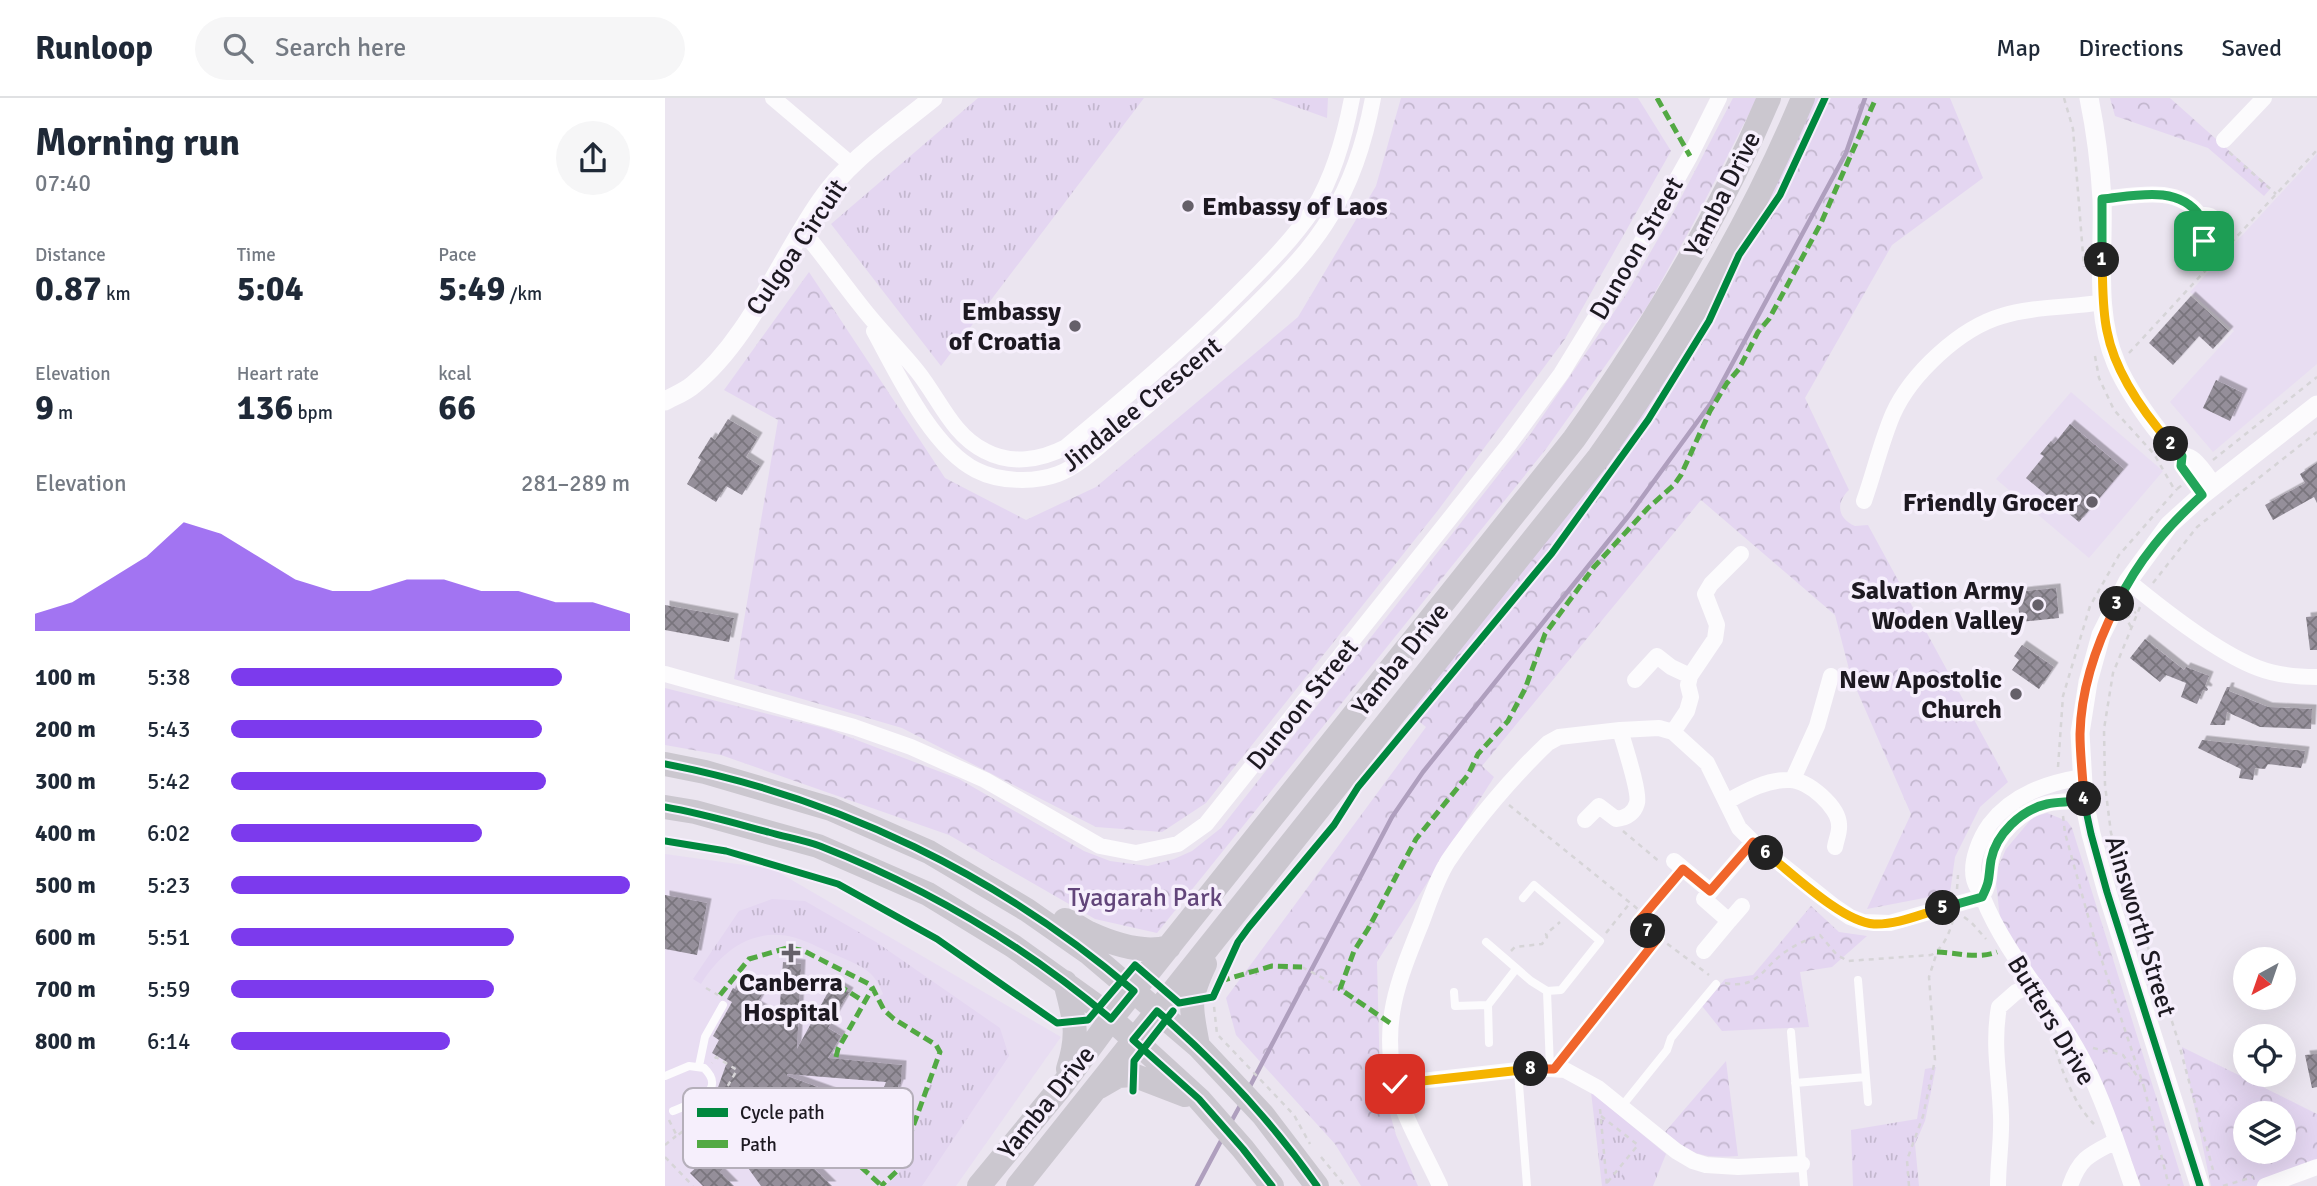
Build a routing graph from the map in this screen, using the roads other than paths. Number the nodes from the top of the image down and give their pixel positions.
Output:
1 (773, 98) edge
2 (933, 98) edge
3 (1352, 98) edge
4 (1373, 98) edge
5 (1719, 98) edge
6 (1769, 98) edge
7 (1803, 98) edge
8 (2089, 98) edge
9 (2263, 98) edge
10 (2224, 140) road end
11 (852, 165) junction
12 (2102, 199) junction
13 (2200, 216) dead end
14 (802, 230) junction
15 (2103, 302) junction
16 (861, 307) junction
17 (665, 401) edge
18 (2317, 405) edge
19 (2208, 491) junction
20 (1864, 501) dead end
21 (1741, 554) dead end
22 (2128, 581) junction
23 (665, 674) edge
24 (1690, 676) junction
25 (1831, 676) dead end
26 (2317, 677) edge
27 (1635, 680) dead end
28 (1621, 730) junction
29 (1673, 732) junction
30 (665, 764) edge
31 (2083, 777) junction
32 (1793, 779) junction
33 (2084, 801) junction
34 (1728, 802) junction
35 (665, 807) edge
36 (1585, 820) dead end
37 (1753, 842) junction
38 (1835, 847) dead end
39 (1678, 865) road end
40 (1710, 891) junction
41 (1982, 897) junction
42 (1523, 898) dead end
43 (1742, 906) dead end
44 (1027, 910) junction
45 (1729, 921) junction
46 (1223, 929) junction
47 (1486, 942) dead end
48 (1169, 947) junction
49 (1704, 951) dead end
50 (1516, 969) junction
51 (1858, 980) dead end
52 (1065, 982) junction
53 (1716, 984) dead end
54 (2034, 984) junction
55 (1134, 991) junction
56 (1547, 991) junction
57 (1454, 992) dead end
58 (723, 1005) dead end
59 (1488, 1005) junction
60 (1157, 1011) junction
61 (1111, 1019) junction
62 (1791, 1031) dead end
63 (1133, 1040) junction
64 (1489, 1043) dead end
65 (1198, 1046) junction
66 (699, 1066) junction
67 (1552, 1069) junction
68 (1518, 1072) junction
69 (665, 1076) edge
70 (1866, 1077) junction
71 (1064, 1083) junction
72 (1795, 1083) junction
73 (1395, 1084) junction
74 (711, 1088) edge
75 (1096, 1088) junction
76 (1868, 1102) dead end
77 (1203, 1104) junction
78 (683, 1107) edge
79 (1622, 1107) junction
80 (673, 1111) dead end
81 (2116, 1141) junction
82 (1803, 1164) junction
83 (2317, 1167) edge
84 (2207, 1180) edge
85 (979, 1186) edge
86 (1018, 1186) edge
87 (1272, 1186) edge
88 (1317, 1186) edge
89 (1440, 1186) edge
90 (1527, 1186) edge
91 (1804, 1186) edge
92 (1998, 1186) edge
93 (2070, 1186) edge
94 (2132, 1186) edge
95 (2265, 1186) edge

1 - 11 street
2 - 11 street, Culgoa Circuit
3 - 16 street, Jindalee Crescent
4 - 16 street, Jindalee Crescent
5 - 23 street, Dunoon Street
6 - 48 main road, Yamba Drive
7 - 46 main road, Yamba Drive
8 - 12 street
9 - 10 street
11 - 14 street, Culgoa Circuit
12 - 13 street
12 - 15 street
14 - 16 street, Jindalee Crescent
14 - 17 street, Culgoa Circuit
15 - 19 street
15 - 20 street
18 - 19 street, Ainsworth Street
19 - 22 street, Ainsworth Street
21 - 24 street
22 - 26 street
22 - 31 street, Ainsworth Street
24 - 27 street
24 - 29 street
25 - 32 street
28 - 29 street
28 - 36 street
28 - 73 street
29 - 34 street
30 - 44 main road
31 - 33 street, Ainsworth Street
31 - 41 street, Butters Drive
32 - 34 street
32 - 38 street
33 - 41 street
33 - 84 street, Ainsworth Street
34 - 37 street
35 - 52 main road
37 - 40 street
37 - 41 street
39 - 40 street
40 - 45 street
41 - 54 street, Butters Drive
42 - 56 lane
43 - 45 street
44 - 48 main road
44 - 55 main road
45 - 49 street
46 - 60 main road, Yamba Drive
46 - 65 main road
47 - 50 lane
48 - 55 main road, Yamba Drive
50 - 56 lane
50 - 59 lane
51 - 70 lane
52 - 61 main road
52 - 71 main road
53 - 79 lane
54 - 81 street, Butters Drive
54 - 92 street
55 - 60 main road
55 - 61 main road, Yamba Drive
56 - 67 lane
57 - 59 lane
58 - 66 lane
59 - 64 lane
60 - 63 main road, Yamba Drive
60 - 65 main road
61 - 63 main road
61 - 71 main road, Yamba Drive
62 - 72 lane
63 - 75 main road, Yamba Drive
63 - 77 main road
65 - 88 main road
66 - 69 lane
66 - 74 lane
67 - 68 street
67 - 79 street
68 - 73 street
68 - 90 lane
70 - 72 lane
70 - 76 lane
71 - 85 main road, Yamba Drive
72 - 82 lane
73 - 89 street
75 - 77 main road
75 - 86 main road, Yamba Drive
77 - 87 main road
78 - 80 lane
79 - 82 street
81 - 93 street
81 - 94 street, Butters Drive
82 - 91 lane
83 - 95 street

